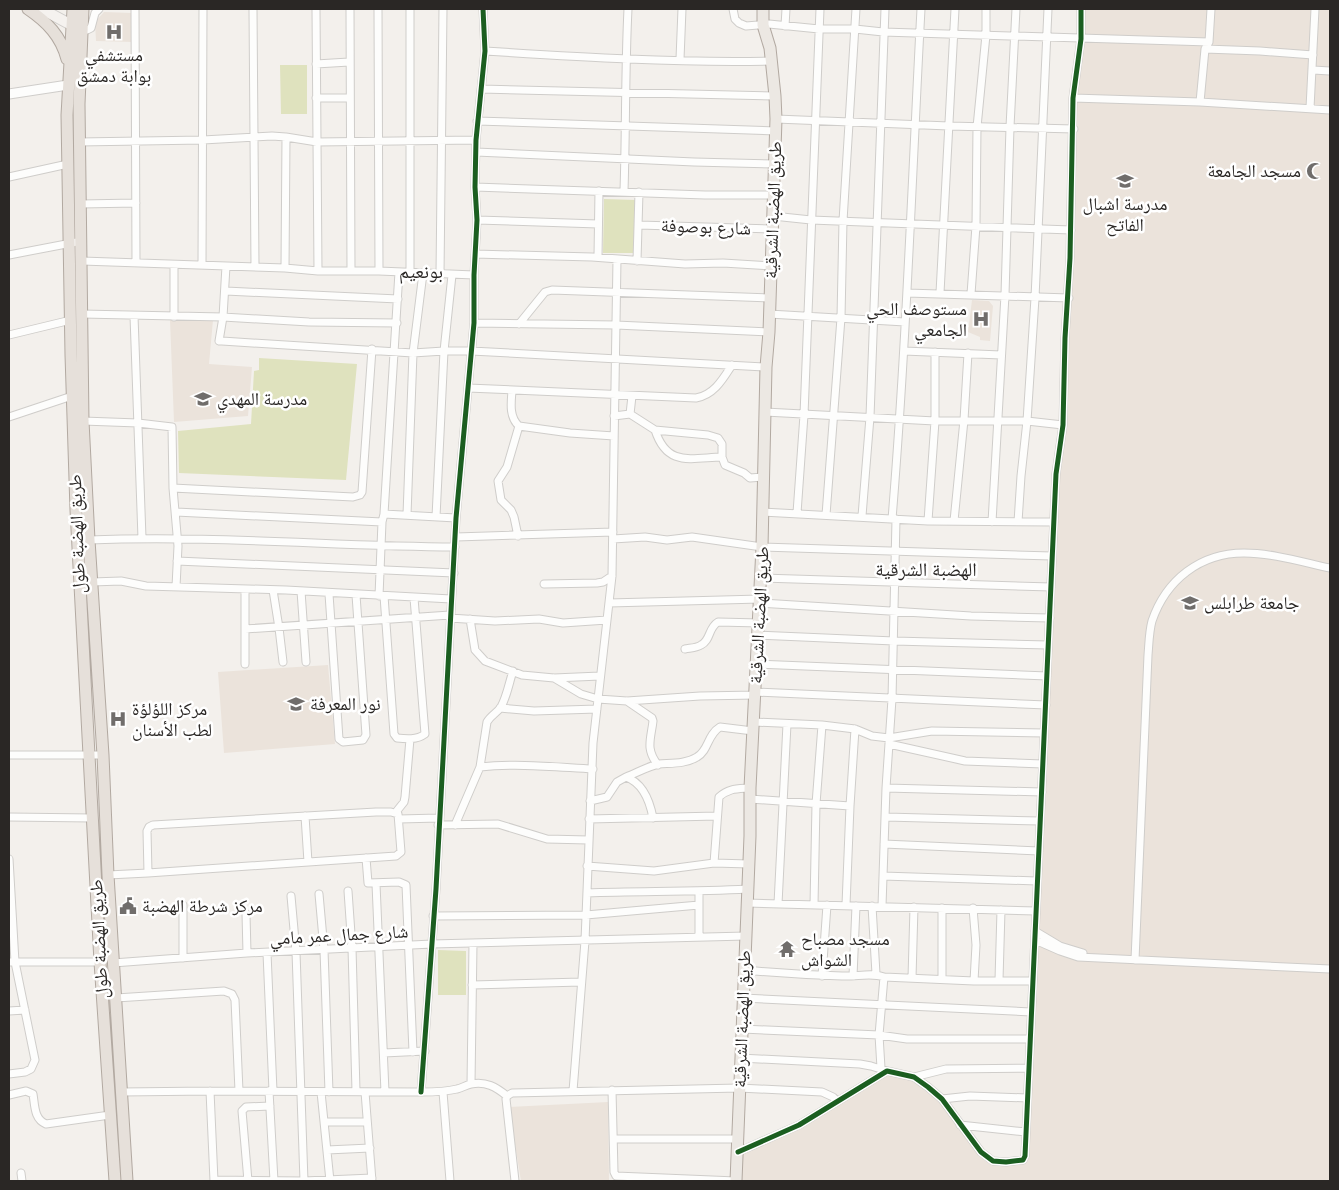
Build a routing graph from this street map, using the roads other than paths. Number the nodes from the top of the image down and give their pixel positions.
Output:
1 (28, 9) edge
2 (35, 9) edge
3 (73, 9) edge
4 (83, 9) edge
5 (99, 9) edge
6 (136, 9) edge
7 (204, 9) edge
8 (253, 9) edge
9 (316, 9) edge
10 (350, 9) edge
11 (378, 9) edge
12 (410, 9) edge
13 (442, 9) edge
14 (483, 9) edge
15 (628, 9) edge
16 (682, 9) edge
17 (733, 9) edge
18 (763, 9) edge
19 (770, 9) edge
20 (786, 9) edge
21 (820, 9) edge
22 (856, 9) edge
23 (885, 9) edge
24 (921, 9) edge
25 (955, 9) edge
26 (986, 9) edge
27 (1016, 9) edge
28 (1048, 9) edge
29 (1081, 9) edge
30 (1211, 9) edge
31 (1315, 9) edge
32 (766, 24) junction
33 (784, 26) junction
34 (77, 28) junction
35 (819, 29) junction
36 (855, 29) junction
37 (883, 32) junction
38 (920, 33) junction
39 (954, 34) junction
40 (986, 35) junction
41 (1014, 36) junction
42 (1046, 37) junction
43 (1081, 39) junction
44 (1209, 42) junction
45 (1205, 49) junction
46 (485, 51) junction
47 (1313, 55) junction
48 (627, 58) junction
49 (680, 59) junction
50 (772, 60) junction
51 (349, 62) junction
52 (316, 64) junction
53 (69, 67) junction
54 (1313, 70) junction
55 (1330, 70) edge
56 (68, 85) junction
57 (481, 89) junction
58 (624, 93) junction
59 (9, 94) edge
60 (776, 96) junction
61 (316, 98) junction
62 (350, 98) junction
63 (1074, 98) junction
64 (1200, 102) junction
65 (1310, 108) junction
66 (1330, 110) edge
67 (477, 121) junction
68 (816, 121) junction
69 (850, 122) junction
70 (880, 123) junction
71 (914, 124) junction
72 (776, 125) junction
73 (626, 126) junction
74 (949, 126) junction
75 (977, 127) junction
76 (1010, 127) junction
77 (1042, 128) junction
78 (1074, 129) junction
79 (253, 137) junction
80 (286, 137) junction
81 (203, 140) junction
82 (350, 140) junction
83 (378, 140) junction
84 (410, 140) junction
85 (441, 140) junction
86 (476, 140) junction
87 (79, 142) junction
88 (136, 142) junction
89 (317, 142) junction
90 (476, 152) junction
91 (625, 160) junction
92 (68, 164) junction
93 (775, 164) junction
94 (9, 177) edge
95 (475, 187) junction
96 (599, 191) junction
97 (624, 191) junction
98 (639, 192) junction
99 (773, 195) junction
100 (136, 203) junction
101 (81, 204) junction
102 (773, 216) junction
103 (477, 220) junction
104 (811, 220) junction
105 (844, 221) junction
106 (878, 222) junction
107 (598, 224) junction
108 (911, 224) junction
109 (639, 225) junction
110 (943, 225) junction
111 (976, 226) junction
112 (1007, 227) junction
113 (773, 229) junction
114 (1037, 229) junction
115 (1071, 230) junction
116 (82, 241) junction
117 (70, 242) junction
118 (475, 254) junction
119 (9, 255) edge
120 (598, 257) junction
121 (617, 259) junction
122 (82, 261) junction
123 (637, 261) junction
124 (136, 263) junction
125 (174, 265) junction
126 (202, 265) junction
127 (226, 266) junction
128 (772, 266) junction
129 (255, 267) junction
130 (285, 268) junction
131 (352, 270) junction
132 (318, 271) junction
133 (379, 271) junction
134 (399, 272) junction
135 (410, 273) junction
136 (423, 273) junction
137 (440, 274) junction
138 (452, 275) junction
139 (474, 275) junction
140 (226, 291) junction
141 (616, 293) junction
142 (907, 293) junction
143 (940, 293) junction
144 (971, 294) junction
145 (1005, 295) junction
146 (770, 298) junction
147 (1035, 298) junction
148 (1069, 298) junction
149 (398, 299) junction
150 (82, 314) junction
151 (770, 314) junction
152 (134, 316) junction
153 (174, 317) junction
154 (223, 317) junction
155 (808, 317) junction
156 (841, 318) junction
157 (71, 320) junction
158 (874, 321) junction
159 (905, 322) junction
160 (397, 323) junction
161 (474, 323) junction
162 (519, 324) junction
163 (616, 325) junction
164 (769, 332) junction
165 (9, 335) edge
166 (372, 349) junction
167 (444, 350) junction
168 (904, 350) junction
169 (394, 351) junction
170 (471, 351) junction
171 (935, 352) junction
172 (414, 353) junction
173 (968, 353) junction
174 (1001, 355) junction
175 (615, 358) junction
176 (732, 365) junction
177 (766, 367) junction
178 (468, 388) junction
179 (512, 391) junction
180 (615, 395) junction
181 (72, 396) junction
182 (632, 396) junction
183 (765, 412) junction
184 (630, 414) junction
185 (804, 414) junction
186 (834, 414) junction
187 (614, 416) junction
188 (9, 417) edge
189 (870, 417) junction
190 (900, 419) junction
191 (964, 420) junction
192 (83, 421) junction
193 (934, 421) junction
194 (998, 421) junction
195 (1027, 421) junction
196 (138, 423) junction
197 (1063, 425) junction
198 (519, 426) junction
199 (655, 430) junction
200 (614, 436) junction
201 (722, 457) junction
202 (763, 477) junction
203 (173, 488) junction
204 (176, 512) junction
205 (762, 512) junction
206 (797, 513) junction
207 (384, 514) junction
208 (407, 515) junction
209 (826, 515) junction
210 (862, 516) junction
211 (436, 517) junction
212 (456, 518) junction
213 (894, 519) junction
214 (928, 521) junction
215 (954, 521) junction
216 (382, 522) junction
217 (992, 522) junction
218 (1018, 522) junction
219 (1054, 522) junction
220 (613, 535) junction
221 (518, 536) junction
222 (456, 537) junction
223 (142, 538) junction
224 (177, 538) junction
225 (89, 540) junction
226 (381, 546) junction
227 (455, 547) junction
228 (762, 547) junction
229 (896, 550) junction
230 (1052, 556) junction
231 (177, 561) junction
232 (1330, 568) edge
233 (380, 570) junction
234 (454, 573) junction
235 (612, 576) junction
236 (761, 578) junction
237 (92, 582) junction
238 (895, 582) junction
239 (544, 584) dead end
240 (176, 587) junction
241 (1051, 587) junction
242 (245, 590) junction
243 (273, 590) junction
244 (301, 591) junction
245 (329, 594) junction
246 (356, 595) junction
247 (381, 596) junction
248 (414, 598) junction
249 (452, 599) junction
250 (760, 601) junction
251 (609, 603) junction
252 (894, 612) junction
253 (450, 617) junction
254 (415, 618) junction
255 (1050, 618) junction
256 (470, 619) junction
257 (385, 620) junction
258 (607, 620) junction
259 (358, 622) junction
260 (331, 624) junction
261 (303, 626) junction
262 (279, 628) junction
263 (245, 629) junction
264 (759, 629) junction
265 (894, 641) junction
266 (1048, 645) junction
267 (685, 649) dead end
268 (283, 662) dead end
269 (306, 662) dead end
270 (246, 664) dead end
271 (757, 664) junction
272 (893, 670) junction
273 (513, 671) junction
274 (600, 676) junction
275 (1047, 676) junction
276 (554, 678) junction
277 (756, 693) junction
278 (598, 699) junction
279 (892, 699) junction
280 (627, 701) junction
281 (1046, 705) junction
282 (500, 708) junction
283 (597, 708) junction
284 (787, 724) junction
285 (822, 725) junction
286 (754, 727) junction
287 (855, 729) junction
288 (1044, 733) junction
289 (410, 739) junction
290 (889, 741) junction
291 (9, 755) edge
292 (103, 755) junction
293 (89, 756) junction
294 (658, 764) junction
295 (1043, 764) junction
296 (480, 767) junction
297 (592, 769) junction
298 (626, 776) junction
299 (886, 788) junction
300 (1042, 792) junction
301 (750, 793) junction
302 (590, 800) junction
303 (783, 801) junction
304 (816, 804) junction
305 (850, 806) junction
306 (305, 816) junction
307 (397, 816) junction
308 (716, 816) junction
309 (9, 817) edge
310 (886, 817) junction
311 (92, 818) junction
312 (653, 818) junction
313 (589, 819) junction
314 (1040, 821) junction
315 (438, 822) junction
316 (455, 825) junction
317 (588, 840) junction
318 (884, 844) junction
319 (1039, 852) junction
320 (366, 858) junction
321 (9, 860) edge
322 (308, 862) junction
323 (714, 863) junction
324 (748, 864) junction
325 (587, 866) junction
326 (148, 873) junction
327 (108, 876) junction
328 (883, 876) junction
329 (1038, 881) junction
330 (376, 884) junction
331 (747, 889) junction
332 (348, 891) dead end
333 (699, 892) junction
334 (587, 893) junction
335 (320, 894) dead end
336 (291, 896) dead end
337 (747, 903) junction
338 (778, 904) junction
339 (183, 905) dead end
340 (699, 905) junction
341 (814, 905) junction
342 (827, 905) junction
343 (846, 905) junction
344 (856, 906) junction
345 (872, 906) junction
346 (882, 906) junction
347 (914, 908) junction
348 (942, 908) junction
349 (973, 908) junction
350 (1002, 910) junction
351 (1036, 911) junction
352 (246, 914) dead end
353 (586, 915) junction
354 (433, 916) junction
355 (1035, 931) junction
356 (746, 936) junction
357 (699, 937) junction
358 (1035, 940) junction
359 (585, 941) junction
360 (432, 944) junction
361 (473, 944) junction
362 (407, 946) junction
363 (379, 947) junction
364 (352, 948) junction
365 (324, 950) junction
366 (296, 952) junction
367 (247, 953) junction
368 (266, 953) junction
369 (183, 958) junction
370 (1098, 958) junction
371 (1135, 960) junction
372 (12, 962) edge
373 (100, 962) junction
374 (113, 963) junction
375 (1330, 969) edge
376 (744, 970) junction
377 (876, 974) junction
378 (822, 976) junction
379 (852, 976) junction
380 (884, 977) junction
381 (912, 978) junction
382 (942, 978) junction
383 (999, 980) junction
384 (974, 981) junction
385 (1033, 981) junction
386 (580, 982) junction
387 (472, 985) junction
388 (116, 998) junction
389 (743, 998) junction
390 (882, 1006) junction
391 (25, 1010) junction
392 (9, 1011) edge
393 (1031, 1012) junction
394 (742, 1029) junction
395 (880, 1035) junction
396 (1030, 1040) junction
397 (425, 1051) junction
398 (413, 1052) junction
399 (384, 1054) junction
400 (740, 1058) junction
401 (1029, 1068) junction
402 (884, 1070) junction
403 (9, 1074) edge
404 (914, 1077) junction
405 (471, 1084) junction
406 (739, 1088) junction
407 (210, 1090) junction
408 (612, 1090) junction
409 (239, 1091) junction
410 (271, 1091) junction
411 (356, 1091) junction
412 (122, 1092) junction
413 (300, 1092) junction
414 (320, 1092) junction
415 (329, 1092) junction
416 (365, 1092) junction
417 (385, 1092) junction
418 (421, 1092) junction
419 (444, 1092) junction
420 (573, 1092) junction
421 (9, 1095) edge
422 (507, 1096) junction
423 (1028, 1098) junction
424 (942, 1099) junction
425 (837, 1101) junction
426 (270, 1106) junction
427 (110, 1116) junction
428 (324, 1122) junction
429 (368, 1122) junction
430 (960, 1125) junction
431 (1026, 1132) junction
432 (614, 1139) junction
433 (738, 1140) junction
434 (370, 1148) junction
435 (327, 1150) junction
436 (738, 1152) junction
437 (21, 1173) dead end
438 (372, 1180) edge
439 (22, 1181) edge
440 (115, 1181) edge
441 (127, 1181) edge
442 (214, 1181) edge
443 (248, 1181) edge
444 (274, 1181) edge
445 (304, 1181) edge
446 (330, 1181) edge
447 (450, 1181) edge
448 (515, 1181) edge
449 (736, 1181) edge

1 - 53 highway
2 - 34 main road
3 - 34 highway, طريق الهضبة طول
4 - 34 highway, طريق الهضبة طول
5 - 34 street
6 - 88 street
7 - 81 street
8 - 79 street
9 - 52 street
10 - 51 street
11 - 83 street
12 - 84 street
13 - 85 street
14 - 46 street
15 - 48 street
16 - 49 street
17 - 32 street
18 - 32 main road
19 - 32 main road
20 - 33 street
21 - 35 street
22 - 36 street
23 - 37 street
24 - 38 street
25 - 39 street
26 - 40 street
27 - 41 street
28 - 42 street
29 - 43 street
30 - 44 street
31 - 47 street
32 - 33 street
32 - 50 main road, طريق الهضبة الشرقية
33 - 35 street
34 - 53 highway, طريق الهضبة طول
34 - 87 highway, طريق الهضبة طول
35 - 36 street
35 - 68 street
36 - 37 street
36 - 69 street
37 - 38 street
37 - 70 street
38 - 39 street
38 - 71 street
39 - 40 street
39 - 74 street
40 - 41 street
40 - 75 street
41 - 42 street
41 - 76 street
42 - 43 street
42 - 77 street
43 - 44 street
43 - 63 street
44 - 45 street
45 - 47 street
45 - 64 street
46 - 48 street
46 - 57 street
47 - 54 street
48 - 49 street
48 - 58 street
49 - 50 street
50 - 60 main road, طريق الهضبة الشرقية
51 - 52 street
51 - 62 street
52 - 61 street
53 - 56 highway, طريق الهضبة طول
54 - 55 street
54 - 65 street
56 - 59 street
56 - 92 highway, طريق الهضبة طول
57 - 58 street
57 - 67 street
58 - 60 street
58 - 73 street
60 - 72 main road, طريق الهضبة الشرقية
61 - 62 street
61 - 89 street
62 - 82 street
63 - 64 street
63 - 78 street
64 - 65 street
65 - 66 street
67 - 73 street
67 - 86 street
68 - 69 street
68 - 72 street
68 - 104 street
69 - 70 street
69 - 105 street
70 - 71 street
70 - 106 street
71 - 74 street
71 - 108 street
72 - 73 street
72 - 93 main road, طريق الهضبة الشرقية
73 - 91 street
74 - 75 street
74 - 110 street
75 - 76 street
75 - 111 street
76 - 77 street
76 - 112 street
77 - 78 street
77 - 114 street
78 - 115 street
79 - 80 street
79 - 81 street
79 - 129 street
80 - 89 street
80 - 130 street
81 - 88 street
81 - 126 street
82 - 83 street
82 - 89 street
82 - 131 street
83 - 84 street
83 - 133 street
84 - 85 street
84 - 135 street
85 - 86 street
85 - 137 street
86 - 90 street
87 - 88 street
87 - 101 highway, طريق الهضبة طول
88 - 100 street
89 - 132 street
90 - 91 street
90 - 95 street
91 - 93 street
91 - 97 street
92 - 94 street
92 - 117 highway, طريق الهضبة طول
93 - 99 main road, طريق الهضبة الشرقية
95 - 96 street
95 - 103 street
96 - 97 street
96 - 107 street
97 - 98 street
98 - 99 street
98 - 109 street
99 - 102 main road, طريق الهضبة الشرقية
100 - 101 street
100 - 124 street
101 - 116 highway, طريق الهضبة طول
102 - 104 street
102 - 113 main road, طريق الهضبة الشرقية
103 - 107 street
103 - 118 street
104 - 105 street
104 - 155 street
105 - 106 street
105 - 156 street
106 - 108 street
106 - 158 street
107 - 120 street
108 - 110 street
108 - 142 street
109 - 113 street, شارع بوصوفة
109 - 123 street
110 - 111 street
110 - 143 street
111 - 112 street
111 - 144 street
112 - 114 street
112 - 145 street
113 - 128 main road, طريق الهضبة الشرقية
114 - 115 street
114 - 147 street
115 - 148 street
116 - 117 street
116 - 122 highway, طريق الهضبة طول
117 - 119 street
117 - 157 highway, طريق الهضبة طول
118 - 120 street
118 - 139 street
120 - 121 street
121 - 123 street
121 - 141 street
122 - 124 street
122 - 150 highway, طريق الهضبة طول
123 - 128 street
124 - 125 street
125 - 126 street
125 - 153 street
126 - 127 street
127 - 129 street
127 - 140 street
128 - 146 main road, طريق الهضبة الشرقية
129 - 130 street
130 - 132 street
131 - 132 street
131 - 133 street
133 - 134 street
134 - 135 street
134 - 149 street
135 - 136 street
136 - 137 street
136 - 172 street
137 - 138 street
138 - 139 street
138 - 167 street
139 - 161 street
140 - 149 street
140 - 154 street
141 - 146 street
141 - 162 street
141 - 163 street
142 - 143 street
142 - 159 street
143 - 144 street
144 - 145 street
145 - 147 street
145 - 174 street
146 - 151 main road, طريق الهضبة الشرقية
147 - 148 street
147 - 195 street
148 - 197 street
149 - 160 street
150 - 152 street
150 - 192 highway, طريق الهضبة طول
151 - 155 street
151 - 164 main road, طريق الهضبة الشرقية
152 - 153 street
152 - 196 street
153 - 154 street
154 - 160 street
154 - 166 street
155 - 156 street
155 - 185 street
156 - 158 street
156 - 186 street
157 - 165 street
157 - 181 highway, طريق الهضبة طول
158 - 159 street
158 - 189 street
159 - 168 street
160 - 169 street
161 - 162 street
161 - 170 street
162 - 163 street
163 - 164 street
163 - 175 street
164 - 177 main road, طريق الهضبة الشرقية
166 - 169 street
166 - 203 street
167 - 170 street
167 - 172 street
167 - 211 street
168 - 171 street
168 - 190 street
169 - 172 street
169 - 207 street
170 - 175 street
170 - 178 street
171 - 173 street
171 - 193 street
172 - 208 street
173 - 174 street
173 - 191 street
174 - 194 street
175 - 176 street
175 - 180 street
176 - 177 street
176 - 182 street
177 - 183 main road, طريق الهضبة الشرقية
178 - 179 street
178 - 212 street
179 - 180 street
179 - 198 street
180 - 182 street
180 - 187 street
181 - 188 street
181 - 293 highway, طريق الهضبة طول
182 - 184 street
183 - 185 street
183 - 202 main road, طريق الهضبة الشرقية
184 - 187 street
184 - 199 street
185 - 186 street
185 - 206 street
186 - 189 street
186 - 209 street
187 - 200 street
189 - 190 street
189 - 210 street
190 - 193 street
190 - 213 street
191 - 193 street
191 - 194 street
191 - 215 street
192 - 196 street
192 - 225 highway, طريق الهضبة طول
193 - 214 street
194 - 195 street
194 - 217 street
195 - 197 street
195 - 218 street
196 - 203 street
196 - 223 street
197 - 219 street
198 - 200 street
198 - 221 street
199 - 201 street
199 - 201 street
200 - 220 street
201 - 202 street
202 - 205 main road, طريق الهضبة الشرقية
203 - 204 street
204 - 216 street
204 - 224 street
205 - 206 street
205 - 228 main road, طريق الهضبة الشرقية
206 - 209 street
207 - 208 street
207 - 216 street
208 - 211 street
209 - 210 street
210 - 213 street
211 - 212 street
212 - 222 street
213 - 214 street
213 - 229 street
214 - 215 street
215 - 217 street
216 - 226 street
217 - 218 street
218 - 219 street
219 - 230 street
220 - 221 street
220 - 228 street
220 - 235 street
221 - 222 street
222 - 227 street
223 - 224 street
223 - 225 street
224 - 226 street
224 - 231 street
225 - 237 highway, طريق الهضبة طول
226 - 227 street
226 - 233 street
227 - 234 street
228 - 229 street
228 - 236 main road, طريق الهضبة الشرقية
229 - 230 street
229 - 238 street
230 - 241 street
231 - 233 street
231 - 240 street
232 - 371 street
233 - 234 street
233 - 247 street
234 - 249 street
235 - 239 street
235 - 251 street
236 - 238 street
236 - 250 main road, طريق الهضبة الشرقية
237 - 240 street
237 - 292 highway, طريق الهضبة طول
238 - 241 street
238 - 252 street
240 - 242 street
241 - 255 street
242 - 243 street
242 - 263 street
243 - 244 street
243 - 262 street
244 - 245 street
244 - 261 street
245 - 246 street
245 - 260 street
246 - 247 street
246 - 259 street
247 - 248 street
247 - 257 street
248 - 249 street
248 - 254 street
249 - 253 street
250 - 251 street
250 - 252 street
250 - 264 main road, طريق الهضبة الشرقية
251 - 258 street
252 - 255 street
252 - 265 street
253 - 254 street
253 - 256 street
253 - 315 street
254 - 257 street
254 - 289 street
255 - 266 street
256 - 258 street
256 - 273 street
257 - 259 street
257 - 289 street
258 - 274 street
259 - 260 street
259 - 260 street
260 - 261 street
261 - 262 street
261 - 269 street
262 - 263 street
262 - 268 street
263 - 270 street
264 - 265 street
264 - 267 street
264 - 271 main road, طريق الهضبة الشرقية
265 - 266 street
265 - 272 street
266 - 275 street
271 - 272 street
271 - 277 main road, طريق الهضبة الشرقية
272 - 275 street
272 - 279 street
273 - 276 street
273 - 282 street
274 - 276 street
274 - 278 street
275 - 281 street
276 - 278 street
277 - 279 street
277 - 280 street
277 - 286 main road, طريق الهضبة الشرقية
278 - 280 street
278 - 283 street
279 - 281 street
279 - 290 street
280 - 294 street
281 - 288 street
282 - 283 street
282 - 296 street
283 - 297 street
284 - 285 street
284 - 286 street
284 - 303 street
285 - 287 street
285 - 304 street
286 - 294 street
286 - 301 main road, طريق الهضبة الشرقية
287 - 290 street
287 - 305 street
288 - 290 street
288 - 295 street
289 - 307 street
290 - 295 street
290 - 299 street
291 - 293 street
292 - 293 street
292 - 327 highway, طريق الهضبة طول
293 - 311 highway, طريق الهضبة طول
294 - 298 street
295 - 300 street
296 - 297 street
296 - 316 street
297 - 302 street
298 - 302 street
298 - 312 street
299 - 300 street
299 - 310 street
300 - 314 street
301 - 303 street
301 - 308 street
301 - 324 main road, طريق الهضبة الشرقية
302 - 313 street
303 - 304 street
303 - 338 street
304 - 305 street
304 - 341 street
305 - 343 street
306 - 307 street
306 - 322 street
306 - 326 street
307 - 315 street
307 - 320 street
308 - 312 street
308 - 323 street
309 - 311 street
310 - 314 street
310 - 318 street
311 - 373 highway, طريق الهضبة طول
312 - 313 street
313 - 317 street
314 - 319 street
315 - 316 street
315 - 354 street
316 - 317 street
317 - 325 street
318 - 319 street
318 - 328 street
319 - 329 street
320 - 322 street
320 - 330 street
321 - 372 street
322 - 326 street
323 - 324 street
323 - 325 street
324 - 331 main road, طريق الهضبة الشرقية
325 - 334 street
326 - 327 street
327 - 374 highway, طريق الهضبة طول
328 - 329 street
328 - 346 street
329 - 351 street
330 - 362 street
330 - 363 street
331 - 333 street
331 - 337 main road, طريق الهضبة الشرقية
332 - 364 street
333 - 334 street
333 - 340 street
334 - 353 street
335 - 365 street
336 - 366 street
337 - 338 street
337 - 356 main road, طريق الهضبة الشرقية
338 - 341 street
339 - 369 street
340 - 353 street
340 - 357 street
341 - 342 street
342 - 343 street
342 - 378 street
343 - 344 street
344 - 345 street
344 - 379 street
345 - 346 street
345 - 377 street
346 - 347 street
347 - 348 street
347 - 381 street
348 - 349 street
348 - 382 street
349 - 350 street
349 - 384 street
350 - 351 street
350 - 383 street
351 - 355 street
352 - 367 street
353 - 354 street
353 - 359 street
354 - 360 street
355 - 358 street
355 - 370 street
356 - 357 street, شارع جمال عمر مامي
356 - 376 main road, طريق الهضبة الشرقية
357 - 359 street, شارع جمال عمر مامي
358 - 370 street
358 - 385 street
359 - 361 street, شارع جمال عمر مامي
359 - 386 street
360 - 361 street, شارع جمال عمر مامي
360 - 362 street, شارع جمال عمر مامي
360 - 397 street
361 - 387 street
362 - 363 street, شارع جمال عمر مامي
362 - 398 street
363 - 364 street, شارع جمال عمر مامي
363 - 399 street
364 - 365 street, شارع جمال عمر مامي
364 - 411 street
365 - 366 street, شارع جمال عمر مامي
365 - 415 street
366 - 368 street, شارع جمال عمر مامي
366 - 413 street
367 - 368 street, شارع جمال عمر مامي
367 - 369 street, شارع جمال عمر مامي
368 - 410 street
369 - 374 street, شارع جمال عمر مامي
370 - 371 street
371 - 375 street
372 - 373 street
372 - 391 street
373 - 427 highway, طريق الهضبة طول
374 - 388 highway, طريق الهضبة طول
376 - 378 street
376 - 389 main road, طريق الهضبة الشرقية
377 - 379 street
377 - 380 street
378 - 379 street
380 - 381 street
380 - 390 street
381 - 382 street
382 - 384 street
383 - 384 street
383 - 385 street
385 - 393 street
386 - 387 street
386 - 420 street
387 - 405 street
388 - 409 street
388 - 412 highway, طريق الهضبة طول
389 - 390 street
389 - 394 main road, طريق الهضبة الشرقية
390 - 393 street
390 - 395 street
391 - 392 street
391 - 403 street
393 - 396 street
394 - 395 street
394 - 400 main road, طريق الهضبة الشرقية
395 - 396 street
395 - 402 street
396 - 401 street
397 - 398 street
397 - 418 street
398 - 399 street
399 - 417 street
400 - 402 street
400 - 406 main road, طريق الهضبة الشرقية
401 - 404 street
401 - 423 street
402 - 404 street
402 - 425 street
404 - 424 street
405 - 419 street
405 - 422 street
406 - 408 street
406 - 425 street
406 - 433 main road, طريق الهضبة الشرقية
407 - 409 street
407 - 412 street
407 - 442 street
408 - 420 street
408 - 432 street
409 - 410 street
410 - 413 street
410 - 426 street
411 - 415 street
411 - 416 street
412 - 441 highway, طريق الهضبة طول
413 - 414 street
413 - 445 street
414 - 415 street
414 - 428 street
416 - 417 street
416 - 429 street
417 - 418 street
418 - 419 street
419 - 447 street
420 - 422 street
421 - 427 street
422 - 448 street
423 - 424 street
423 - 431 street
424 - 430 street
425 - 436 street
426 - 443 street
426 - 444 street
427 - 440 highway, طريق الهضبة طول
428 - 429 street
428 - 435 street
429 - 434 street
430 - 431 street
430 - 431 street
432 - 433 street
432 - 449 street
433 - 436 main road, طريق الهضبة الشرقية
434 - 435 street
434 - 438 street
435 - 446 street
436 - 449 main road, طريق الهضبة الشرقية
437 - 439 street
438 - 446 street
442 - 443 street
443 - 444 street
444 - 445 street
445 - 446 street

